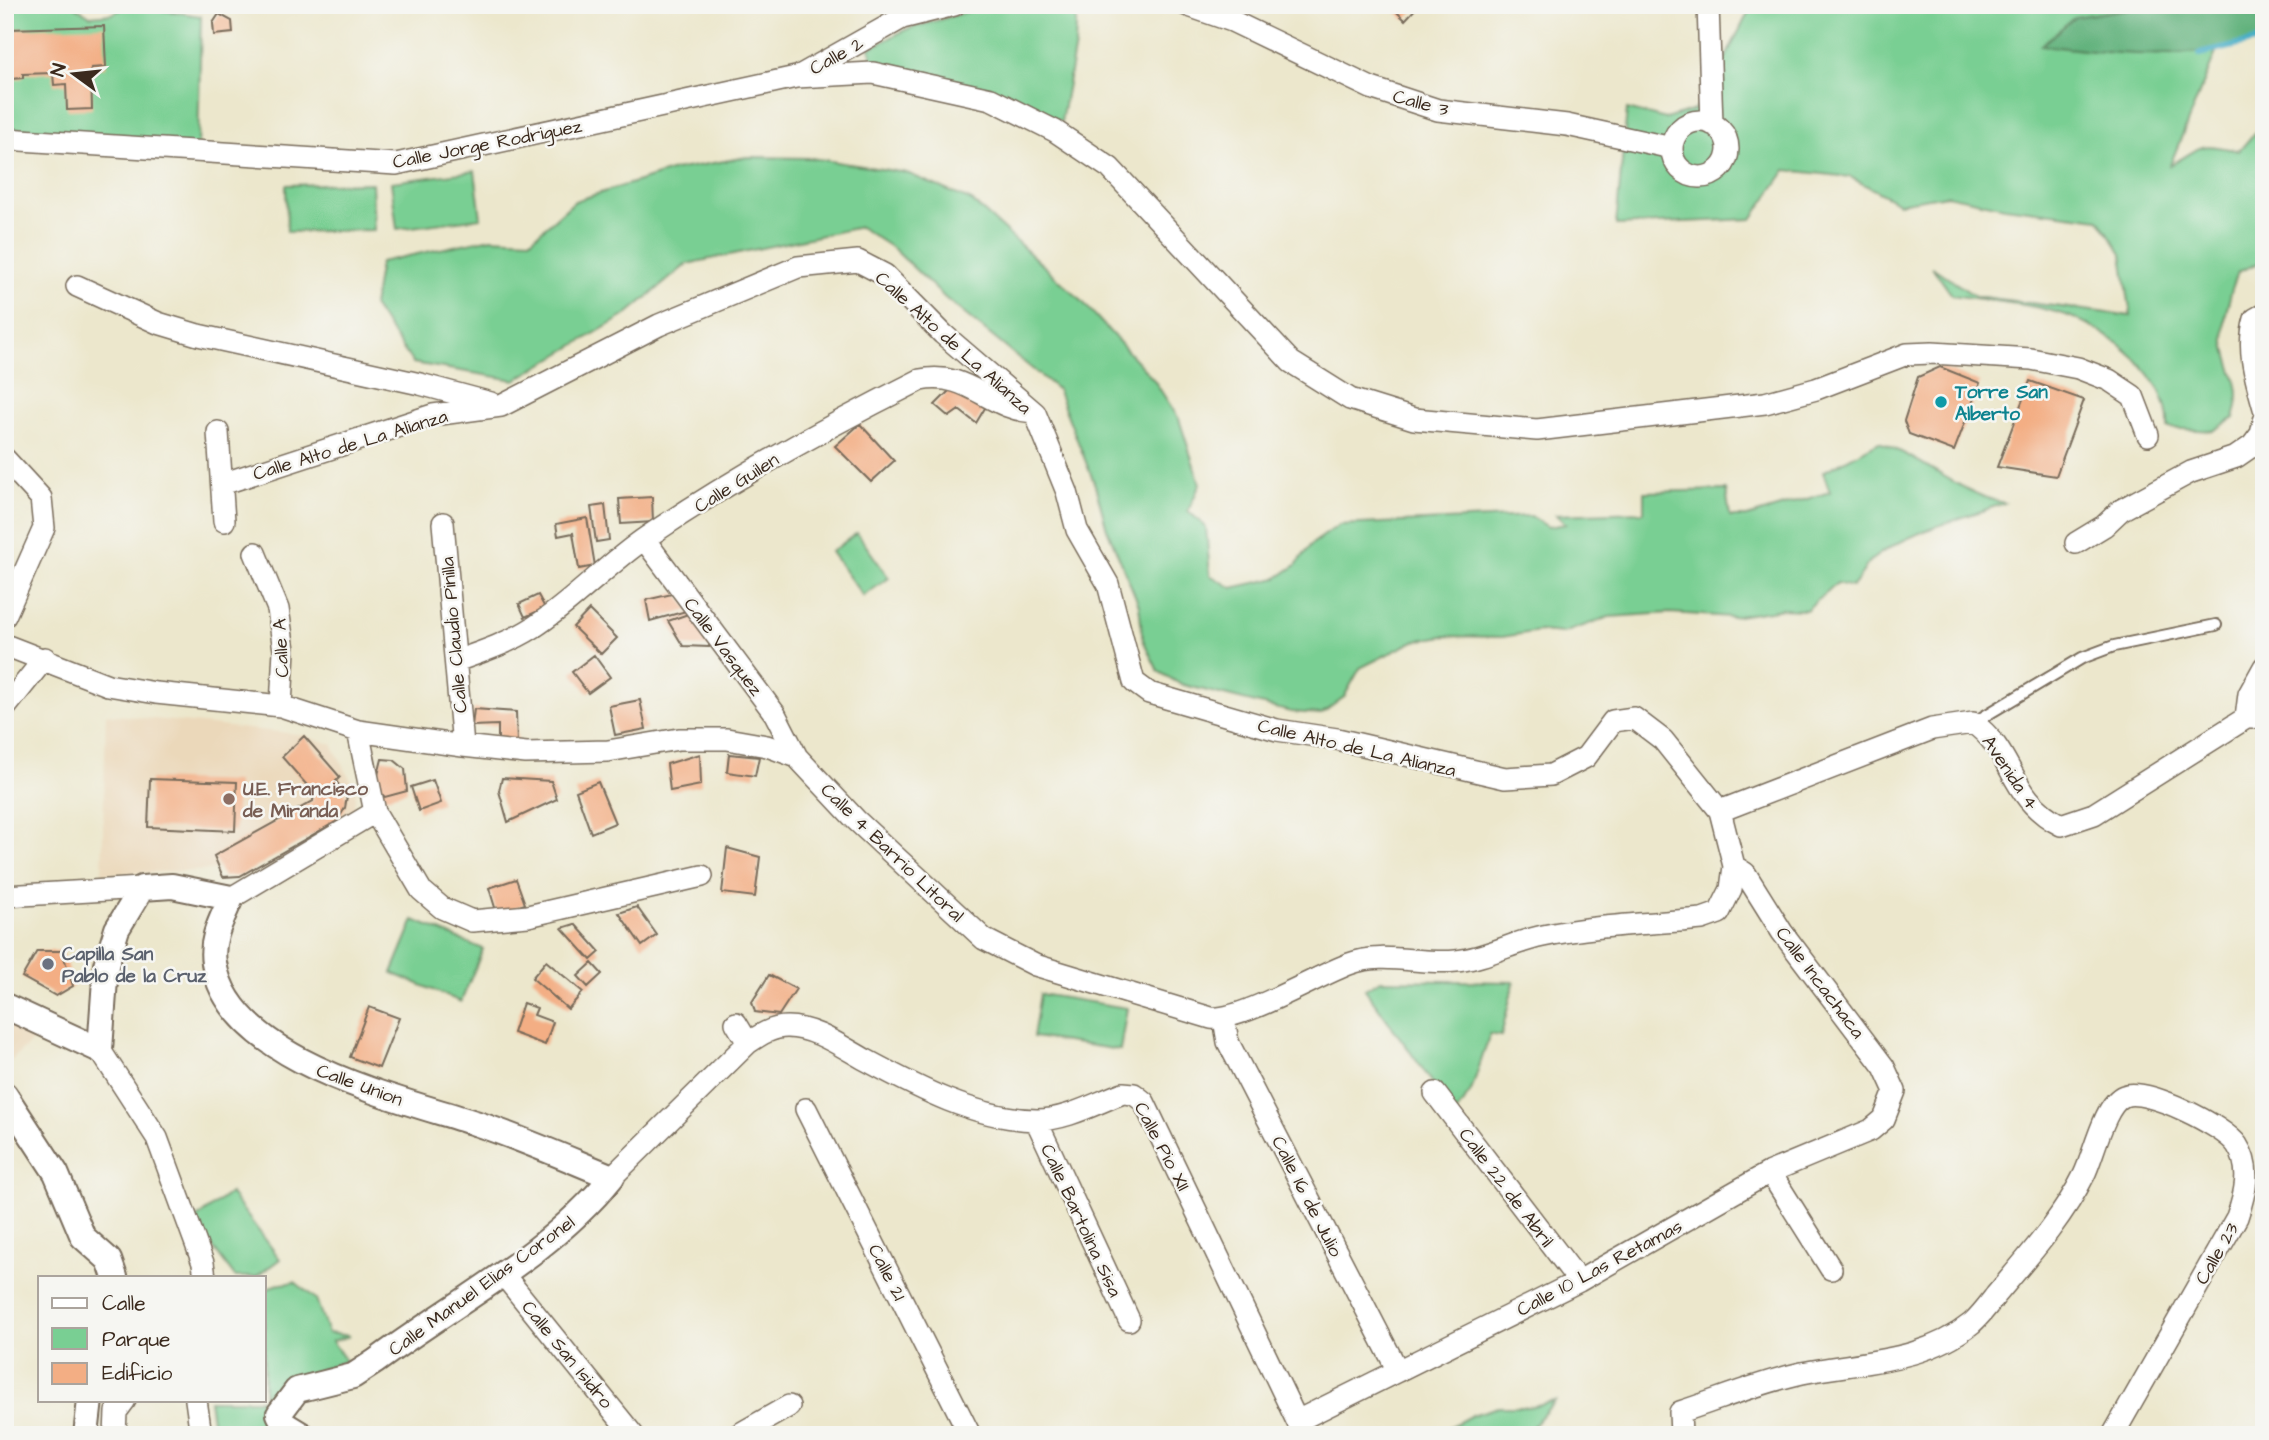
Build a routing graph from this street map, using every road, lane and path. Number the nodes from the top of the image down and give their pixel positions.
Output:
1 (954, 5) edge
2 (1186, 5) edge
3 (1708, 5) edge
4 (796, 77) junction
5 (1712, 124) junction
6 (5, 139) edge
7 (1672, 148) junction
8 (76, 286) dead end
9 (2264, 314) edge
10 (501, 406) junction
11 (2264, 408) edge
12 (1035, 413) junction
13 (2264, 421) edge
14 (218, 432) dead end
15 (2148, 435) dead end
16 (5, 459) edge
17 (222, 484) junction
18 (224, 521) dead end
19 (443, 523) dead end
20 (644, 539) junction
21 (2076, 543) dead end
22 (255, 553) dead end
23 (5, 616) edge
24 (2216, 625) dead end
25 (5, 645) edge
26 (45, 658) junction
27 (456, 661) junction
28 (2264, 667) edge
29 (281, 706) junction
30 (5, 708) edge
31 (2255, 718) edge
32 (1973, 723) junction
33 (358, 731) junction
34 (463, 746) junction
35 (797, 757) junction
36 (1720, 811) junction
37 (375, 812) junction
38 (1734, 866) junction
39 (702, 876) dead end
40 (142, 888) junction
41 (5, 896) edge
42 (231, 898) junction
43 (5, 1006) edge
44 (1224, 1019) junction
45 (736, 1023) dead end
46 (748, 1043) junction
47 (100, 1050) junction
48 (1435, 1093) dead end
49 (5, 1095) edge
50 (1892, 1105) joint
51 (806, 1109) dead end
52 (1036, 1120) junction
53 (1770, 1172) junction
54 (612, 1177) junction
55 (1831, 1269) dead end
56 (503, 1274) junction
57 (115, 1276) edge
58 (205, 1276) edge
59 (1579, 1281) junction
60 (1129, 1320) dead end
61 (1398, 1371) junction
62 (90, 1402) edge
63 (124, 1402) edge
64 (196, 1402) edge
65 (789, 1406) dead end
66 (1297, 1420) joint
67 (86, 1435) edge
68 (115, 1435) edge
69 (201, 1435) edge
70 (302, 1435) edge
71 (632, 1435) edge
72 (738, 1435) edge
73 (970, 1435) edge
74 (1681, 1435) edge
75 (2113, 1435) edge

1 - 4 street, Calle 2
2 - 7 street, Calle 3
3 - 5 street
4 - 6 street, Calle Jorge Rodriguez
4 - 15 street
5 - 7 street
5 - 7 street
8 - 10 street
9 - 11 street
10 - 12 street, Calle Alto de La Alianza
10 - 17 street, Calle Alto de La Alianza
12 - 20 street, Calle Guilen
12 - 36 street, Calle Alto de La Alianza
13 - 21 street
14 - 17 street
16 - 23 street
17 - 18 street
19 - 27 street, Calle Claudio Pinilla
20 - 27 street, Calle Guilen
20 - 35 street, Calle Vasquez
22 - 29 street, Calle A
24 - 32 lane
25 - 26 street, Calle 4 Barrio Litoral
26 - 29 street, Calle 4 Barrio Litoral
26 - 30 street
27 - 34 street, Calle Claudio Pinilla
28 - 31 street
29 - 33 street, Calle 4 Barrio Litoral
31 - 32 street, Avenida 4
32 - 36 street, Avenida 4
33 - 34 street, Calle 4 Barrio Litoral
33 - 37 street
34 - 35 street, Calle 4 Barrio Litoral
35 - 44 street, Calle 4 Barrio Litoral
36 - 38 street
37 - 39 street
37 - 42 street
38 - 44 street
38 - 50 street, Calle Incachaca
40 - 41 street
40 - 42 street
40 - 47 street
42 - 54 street, Calle Union
43 - 47 street
44 - 61 street, Calle 16 de Julio
45 - 46 street
46 - 52 street, Calle Pio XII
46 - 54 street, Calle Manuel Elias Coronel
47 - 58 street
48 - 59 street, Calle 22 de Abril
49 - 57 street
50 - 53 street, Calle 10 Las Retamas
51 - 73 street, Calle 21
52 - 60 street, Calle Bartolina Sisa
52 - 66 street, Calle Pio XII
53 - 55 street
53 - 59 street, Calle 10 Las Retamas
54 - 56 street, Calle Manuel Elias Coronel
56 - 70 street, Calle Manuel Elias Coronel
56 - 71 street, Calle San Isidro
59 - 61 street, Calle 10 Las Retamas
61 - 66 street, Calle 10 Las Retamas
62 - 67 street
63 - 68 street
64 - 69 street
65 - 72 street
74 - 75 street, Calle 23

